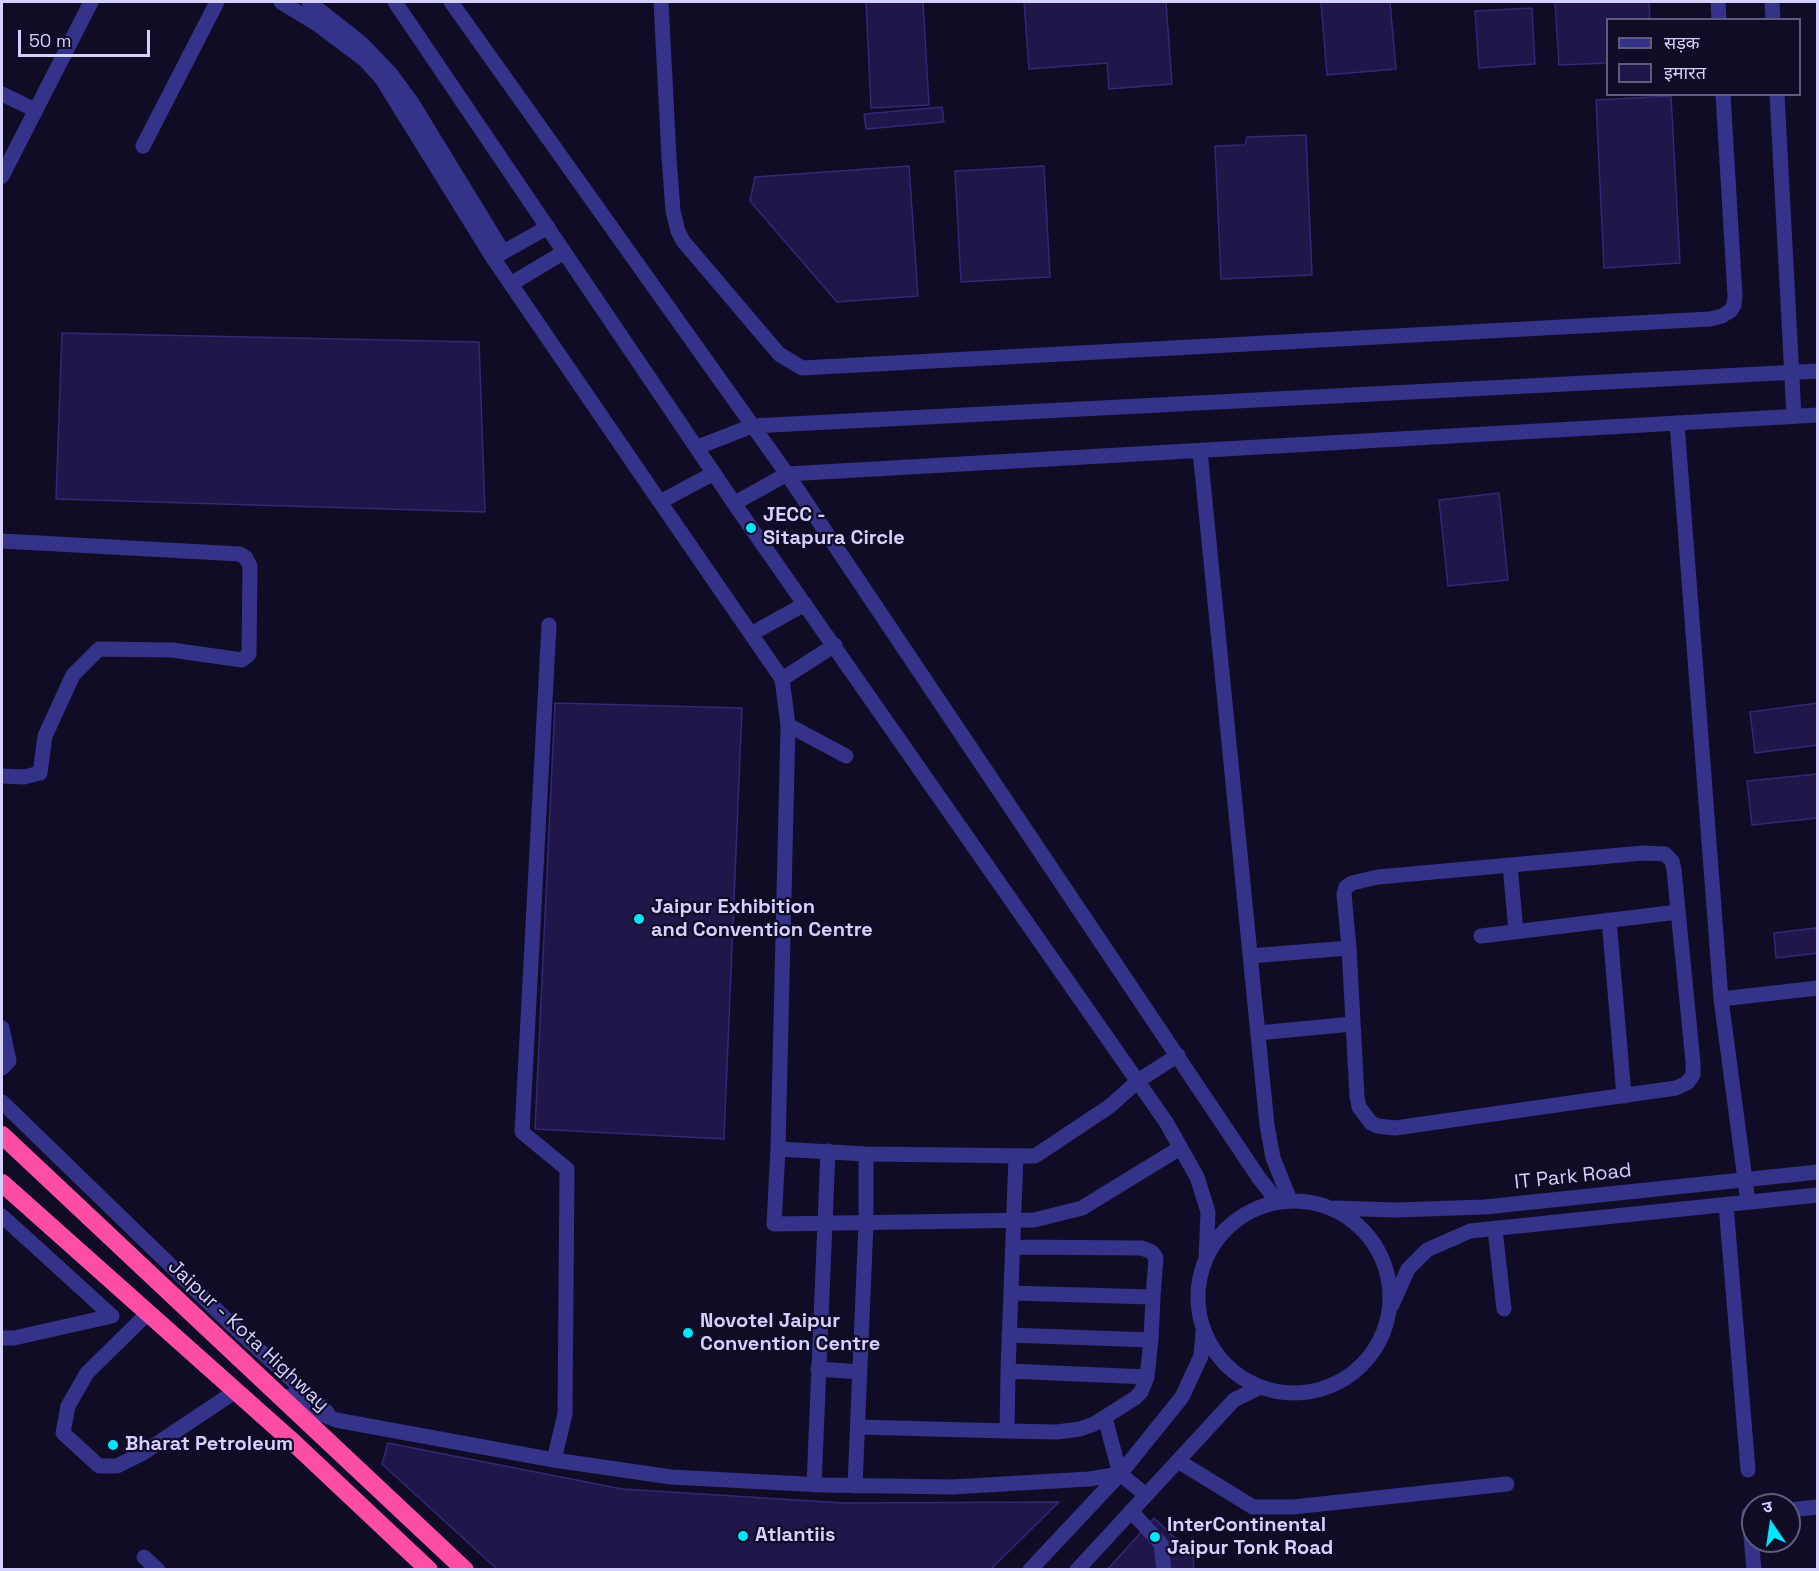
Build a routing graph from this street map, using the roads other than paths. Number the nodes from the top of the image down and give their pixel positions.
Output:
1 (91, 2) edge
2 (217, 2) edge
3 (281, 2) edge
4 (309, 2) edge
5 (395, 2) edge
6 (451, 2) edge
7 (661, 2) edge
8 (1718, 2) edge
9 (1772, 2) edge
10 (1719, 18) edge
11 (1773, 18) edge
12 (2, 94) edge
13 (1724, 96) edge
14 (1777, 96) edge
15 (35, 110) junction
16 (143, 146) dead end
17 (2, 176) edge
18 (548, 227) junction
19 (564, 252) junction
20 (498, 255) junction
21 (511, 284) junction
22 (1818, 371) edge
23 (1793, 372) junction
24 (1818, 415) edge
25 (1794, 416) junction
26 (1677, 423) junction
27 (752, 426) junction
28 (698, 447) junction
29 (1200, 451) junction
30 (714, 473) junction
31 (787, 474) junction
32 (660, 502) junction
33 (735, 503) junction
34 (2, 541) edge
35 (805, 604) junction
36 (549, 625) dead end
37 (752, 634) junction
38 (835, 645) junction
39 (782, 679) junction
40 (788, 725) junction
41 (846, 756) dead end
42 (2, 776) edge
43 (1510, 865) junction
44 (1678, 912) junction
45 (1609, 920) junction
46 (1516, 932) junction
47 (1480, 936) dead end
48 (1349, 948) junction
49 (1250, 956) junction
50 (1818, 988) edge
51 (1721, 999) junction
52 (1352, 1024) junction
53 (2, 1028) edge
54 (1258, 1033) junction
55 (1178, 1055) junction
56 (2, 1068) edge
57 (1138, 1081) junction
58 (1624, 1096) junction
59 (2, 1102) edge
60 (2, 1135) edge
61 (1180, 1148) junction
62 (778, 1149) junction
63 (828, 1151) junction
64 (866, 1154) junction
65 (1016, 1155) junction
66 (1818, 1172) edge
67 (1745, 1179) junction
68 (2, 1183) edge
69 (1818, 1195) edge
70 (1284, 1201) junction
71 (1748, 1202) junction
72 (1726, 1205) junction
73 (1332, 1208) junction
74 (2, 1216) edge
75 (1014, 1221) junction
76 (824, 1223) junction
77 (866, 1223) junction
78 (1495, 1229) junction
79 (1012, 1247) junction
80 (1206, 1259) junction
81 (1011, 1293) junction
82 (1153, 1297) junction
83 (1391, 1308) junction
84 (1504, 1309) dead end
85 (148, 1312) junction
86 (1203, 1332) junction
87 (1009, 1335) junction
88 (2, 1338) edge
89 (1151, 1340) junction
90 (241, 1361) junction
91 (818, 1369) junction
92 (1008, 1371) junction
93 (860, 1372) junction
94 (1147, 1377) junction
95 (1260, 1387) junction
96 (236, 1391) junction
97 (1105, 1418) junction
98 (336, 1420) junction
99 (858, 1427) junction
100 (1007, 1431) junction
101 (554, 1460) junction
102 (1178, 1461) junction
103 (1748, 1470) dead end
104 (1120, 1474) junction
105 (1507, 1484) dead end
106 (814, 1485) junction
107 (855, 1486) junction
108 (1146, 1495) junction
109 (1818, 1507) edge
110 (1801, 1509) edge
111 (1131, 1511) junction
112 (1753, 1553) edge
113 (144, 1557) dead end
114 (158, 1569) edge
115 (429, 1569) edge
116 (465, 1569) edge
117 (1030, 1569) edge
118 (1077, 1569) edge
119 (1164, 1569) edge
120 (1754, 1569) edge

1 - 15 street
2 - 16 street
3 - 20 street
4 - 20 street
5 - 18 street
6 - 27 street
7 - 13 street
8 - 10 street
9 - 11 street
12 - 15 street
14 - 23 street
15 - 17 street
18 - 19 street
18 - 20 street
19 - 21 street
19 - 28 street
20 - 21 street
21 - 32 street
22 - 23 street
23 - 25 street
23 - 27 street
24 - 25 street
25 - 26 street
26 - 29 street
26 - 51 street
27 - 28 street
27 - 31 street
28 - 30 street
29 - 31 street
29 - 49 street
30 - 32 street
30 - 33 street
31 - 33 street
31 - 55 street
32 - 37 street
33 - 35 street
34 - 42 street
35 - 37 street
35 - 38 street
36 - 101 street
37 - 39 street
38 - 39 street
38 - 57 street
39 - 40 street
40 - 41 street
40 - 62 street
43 - 44 street
43 - 46 street
43 - 48 street
44 - 45 street
44 - 58 street
45 - 46 street
45 - 58 street
46 - 47 street
48 - 49 street
48 - 52 street
49 - 54 street
50 - 51 street
51 - 67 street
52 - 54 street
52 - 58 street
53 - 56 street
54 - 70 street
55 - 57 street
55 - 70 street
57 - 61 street
57 - 65 street
59 - 98 street
60 - 90 highway, Jaipur - Kota Highway
61 - 75 street
61 - 80 street
62 - 63 street
62 - 76 street
63 - 64 street
63 - 76 street
64 - 65 street
64 - 77 street
65 - 75 street
66 - 67 street, IT Park Road
67 - 71 street
67 - 73 street, IT Park Road
68 - 85 highway
69 - 71 street
70 - 73 street
70 - 80 street
71 - 72 street
72 - 78 street
72 - 103 street
73 - 83 street
74 - 88 street
75 - 77 street
75 - 79 street
76 - 77 street
76 - 91 street
77 - 93 street
78 - 83 street
78 - 84 street
79 - 81 street
79 - 82 street
80 - 86 street
81 - 82 street
81 - 87 street
82 - 89 street
83 - 95 street
85 - 96 highway
85 - 96 street
86 - 95 street
86 - 104 street
87 - 89 street
87 - 92 street
89 - 94 street
90 - 98 street
90 - 116 highway, Jaipur - Kota Highway
91 - 93 street
91 - 106 street
92 - 94 street
92 - 100 street
93 - 99 street
94 - 97 street
95 - 102 street
96 - 115 highway
97 - 100 street
97 - 104 street
98 - 101 street
99 - 100 street
99 - 107 street
101 - 106 street
102 - 105 street
102 - 108 street
104 - 107 street
104 - 108 street
104 - 117 street
106 - 107 street
108 - 111 street
109 - 110 street
111 - 118 street
111 - 119 street
112 - 120 street
113 - 114 street

